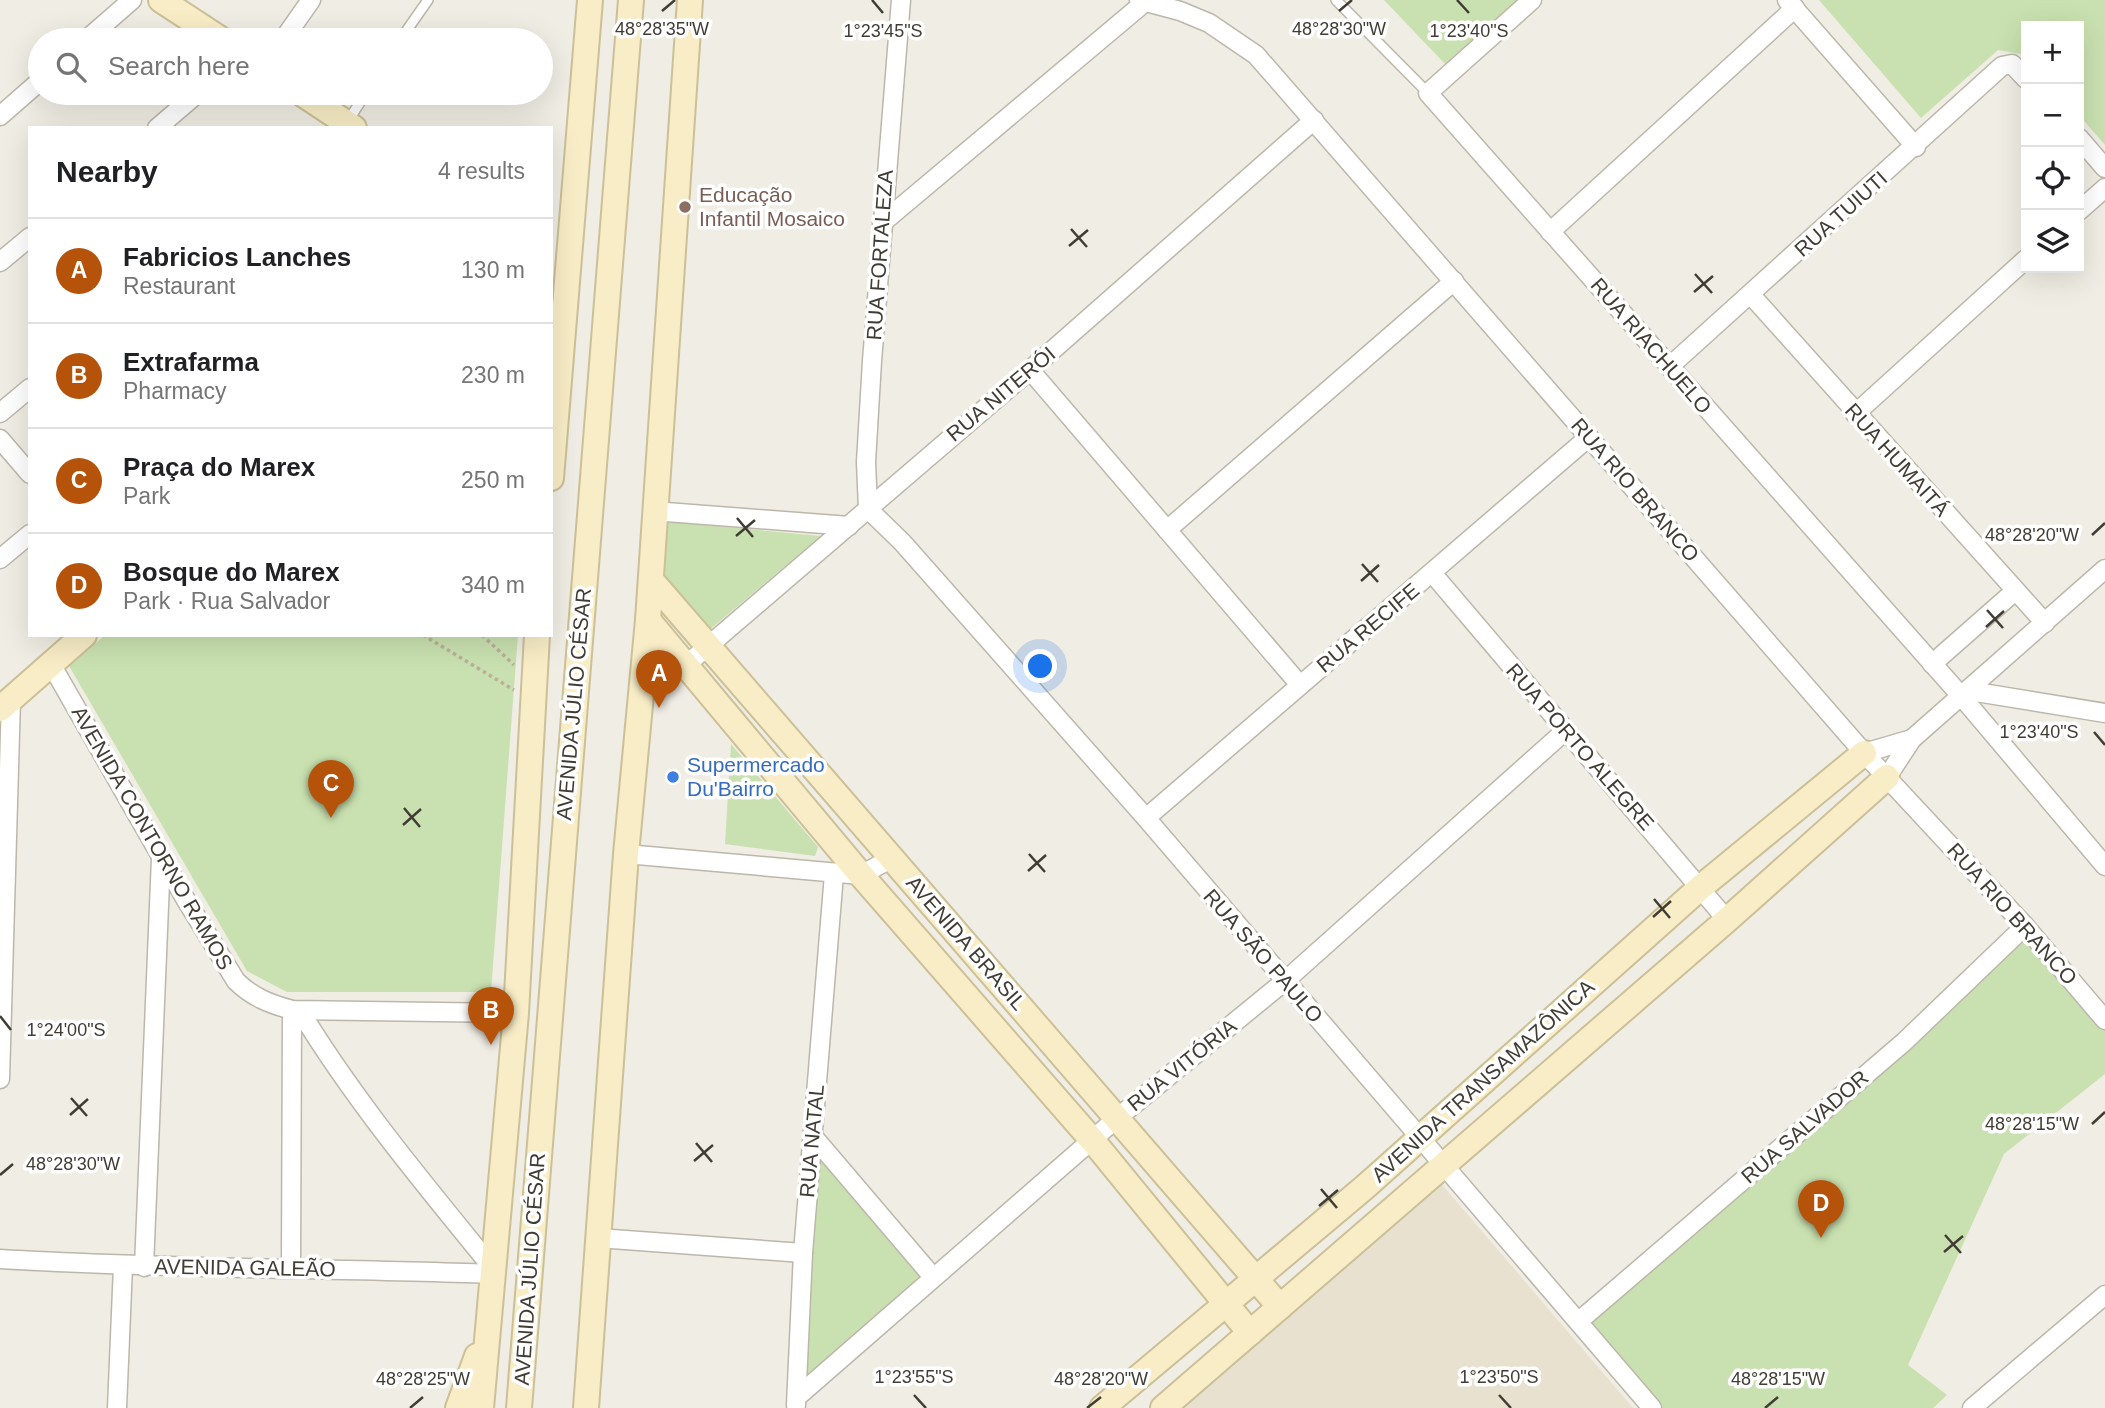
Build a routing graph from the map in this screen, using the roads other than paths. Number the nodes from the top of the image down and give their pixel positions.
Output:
1 (132, 0) edge
2 (311, 0) edge
3 (428, 0) edge
4 (590, 0) edge
5 (631, 0) edge
6 (690, 0) edge
7 (901, 0) edge
8 (1336, 0) edge
9 (1532, 0) edge
10 (1142, 1) edge
11 (167, 2) edge
12 (1791, 4) edge
13 (100, 28) edge
14 (205, 28) edge
15 (291, 28) edge
16 (408, 28) edge
17 (2021, 74) edge
18 (28, 92) edge
19 (1428, 93) junction
20 (184, 105) edge
21 (318, 105) edge
22 (359, 105) edge
23 (0, 116) edge
24 (1314, 120) junction
25 (159, 126) edge
26 (348, 126) edge
27 (2084, 144) edge
28 (1916, 147) junction
29 (2105, 168) edge
30 (2105, 188) edge
31 (2080, 210) edge
32 (882, 223) junction
33 (1550, 232) junction
34 (28, 239) edge
35 (560, 248) edge
36 (0, 262) edge
37 (2021, 264) edge
38 (1454, 281) junction
39 (1751, 295) junction
40 (553, 321) edge
41 (564, 345) junction
42 (1669, 367) junction
43 (1030, 370) junction
44 (28, 390) edge
45 (0, 413) edge
46 (1855, 414) junction
47 (1589, 437) junction
48 (0, 439) edge
49 (553, 458) edge
50 (28, 472) edge
51 (868, 509) junction
52 (653, 511) junction
53 (849, 526) junction
54 (1167, 530) junction
55 (28, 536) edge
56 (0, 559) edge
57 (2105, 569) edge
58 (1433, 574) junction
59 (651, 580) junction
60 (2015, 591) junction
61 (648, 620) junction
62 (2045, 623) junction
63 (82, 637) edge
64 (537, 637) edge
65 (708, 645) junction
66 (51, 664) junction
67 (1932, 664) junction
68 (686, 665) junction
69 (1300, 685) junction
70 (1966, 694) junction
71 (5, 704) edge
72 (2105, 713) edge
73 (1565, 731) junction
74 (1912, 739) junction
75 (1864, 753) junction
76 (1887, 777) junction
77 (1146, 818) junction
78 (626, 854) junction
79 (161, 856) junction
80 (892, 858) junction
81 (2105, 866) edge
82 (834, 874) junction
83 (861, 875) junction
84 (1701, 887) junction
85 (1727, 920) junction
86 (2025, 926) junction
87 (1285, 981) junction
88 (296, 1010) junction
89 (516, 1013) junction
90 (2105, 1020) edge
91 (0, 1079) edge
92 (1116, 1119) junction
93 (812, 1135) junction
94 (1421, 1137) junction
95 (1093, 1140) junction
96 (1445, 1165) junction
97 (598, 1238) junction
98 (803, 1253) junction
99 (0, 1259) edge
100 (123, 1266) junction
101 (144, 1267) junction
102 (292, 1267) junction
103 (491, 1270) junction
104 (933, 1277) junction
105 (1256, 1279) junction
106 (2105, 1295) edge
107 (1226, 1304) junction
108 (1280, 1307) junction
109 (1579, 1321) junction
110 (488, 1326) junction
111 (1250, 1333) junction
112 (582, 1402) edge
113 (796, 1403) edge
114 (117, 1408) edge
115 (458, 1408) edge
116 (481, 1408) edge
117 (519, 1408) edge
118 (1102, 1408) edge
119 (1163, 1408) edge
120 (1652, 1408) edge
121 (1972, 1408) edge

1 - 13 street
2 - 15 street
3 - 16 lane
4 - 35 street
5 - 117 street, AVENIDA JÚLIO CÉSAR
6 - 52 street
7 - 32 street, RUA FORTALEZA
8 - 19 lane, RUA RIACHUELO
9 - 19 street
10 - 24 street, RUA RIO BRANCO
10 - 32 street
11 - 14 street
12 - 28 street
12 - 33 street
17 - 28 street, RUA TUIUTI
18 - 23 street
19 - 33 street, RUA RIACHUELO
20 - 25 street
21 - 26 street
22 - 26 lane
24 - 38 street, RUA RIO BRANCO
24 - 43 street, RUA NITERÓI
27 - 29 street
28 - 39 street, RUA TUIUTI
30 - 31 street
32 - 51 street, RUA FORTALEZA
33 - 42 street, RUA RIACHUELO
34 - 36 street
35 - 41 street
37 - 46 street
38 - 47 street, RUA RIO BRANCO
38 - 54 street
39 - 42 street, RUA TUIUTI
39 - 46 street, RUA HUMAITÁ
40 - 41 street
41 - 49 street
42 - 67 street, RUA RIACHUELO
43 - 51 street, RUA NITERÓI
43 - 54 street
44 - 45 street
46 - 60 street, RUA HUMAITÁ
47 - 58 street, RUA RECIFE
47 - 75 street, RUA RIO BRANCO
48 - 50 street
51 - 53 street, RUA NITERÓI
51 - 77 street, RUA SÃO PAULO
52 - 53 street
52 - 59 street
53 - 65 street, RUA NITERÓI
54 - 69 street
55 - 56 street
57 - 62 street
58 - 69 street, RUA RECIFE
58 - 73 street, RUA PORTO ALEGRE
59 - 61 street
59 - 65 street, AVENIDA BRASIL
60 - 62 street, RUA HUMAITÁ
60 - 67 street
61 - 68 street, AVENIDA BRASIL
61 - 78 street
62 - 70 street
63 - 66 street
64 - 89 street, AVENIDA JÚLIO CÉSAR
65 - 68 street, RUA NITERÓI
65 - 80 street, AVENIDA BRASIL
66 - 71 street
66 - 79 street, AVENIDA CONTORNO RAMOS
67 - 70 street, RUA RIACHUELO
68 - 83 street, AVENIDA BRASIL
69 - 77 street, RUA RECIFE
70 - 72 street
70 - 74 street
70 - 81 street, RUA RIACHUELO
71 - 91 street
73 - 84 street, RUA PORTO ALEGRE
73 - 87 street, RUA VITÓRIA
74 - 75 street
74 - 76 street
75 - 76 street, RUA RIO BRANCO
75 - 84 street, AVENIDA TRANSAMAZÔNICA
76 - 85 street, AVENIDA TRANSAMAZÔNICA
76 - 86 street, RUA RIO BRANCO
77 - 87 street, RUA SÃO PAULO
78 - 82 street
78 - 97 street
79 - 88 street, AVENIDA CONTORNO RAMOS
79 - 101 street
80 - 83 street
80 - 92 street, AVENIDA BRASIL
82 - 83 street
82 - 93 street, RUA NATAL
83 - 95 street, AVENIDA BRASIL
84 - 85 street, RUA PORTO ALEGRE
84 - 94 street, AVENIDA TRANSAMAZÔNICA
85 - 96 street, AVENIDA TRANSAMAZÔNICA
86 - 90 street, RUA RIO BRANCO
86 - 109 street, RUA SALVADOR
87 - 92 street, RUA VITÓRIA
87 - 94 street, RUA SÃO PAULO
88 - 89 street, AVENIDA CONTORNO RAMOS
88 - 102 street
88 - 103 street
89 - 103 street, AVENIDA JÚLIO CÉSAR
92 - 95 street, RUA VITÓRIA
92 - 105 street, AVENIDA BRASIL
93 - 98 street, RUA NATAL
93 - 104 street
94 - 96 street, RUA SÃO PAULO
94 - 105 street, AVENIDA TRANSAMAZÔNICA
95 - 104 street, RUA VITÓRIA
95 - 107 street, AVENIDA BRASIL
96 - 108 street, AVENIDA TRANSAMAZÔNICA
96 - 109 street, RUA SÃO PAULO
97 - 98 street
97 - 112 street
98 - 113 street, RUA NATAL
99 - 100 street, AVENIDA GALEÃO
100 - 101 street, AVENIDA GALEÃO
100 - 114 street
101 - 102 street, AVENIDA GALEÃO
102 - 103 street, AVENIDA GALEÃO
103 - 110 street, AVENIDA JÚLIO CÉSAR
104 - 113 street, RUA VITÓRIA
105 - 107 street, AVENIDA TRANSAMAZÔNICA
105 - 108 street, AVENIDA BRASIL
106 - 121 street
107 - 111 street, AVENIDA BRASIL
107 - 118 street, AVENIDA TRANSAMAZÔNICA
108 - 111 street, AVENIDA TRANSAMAZÔNICA
109 - 120 street, RUA SÃO PAULO
110 - 115 street
110 - 116 street, AVENIDA JÚLIO CÉSAR
111 - 119 street, AVENIDA TRANSAMAZÔNICA

